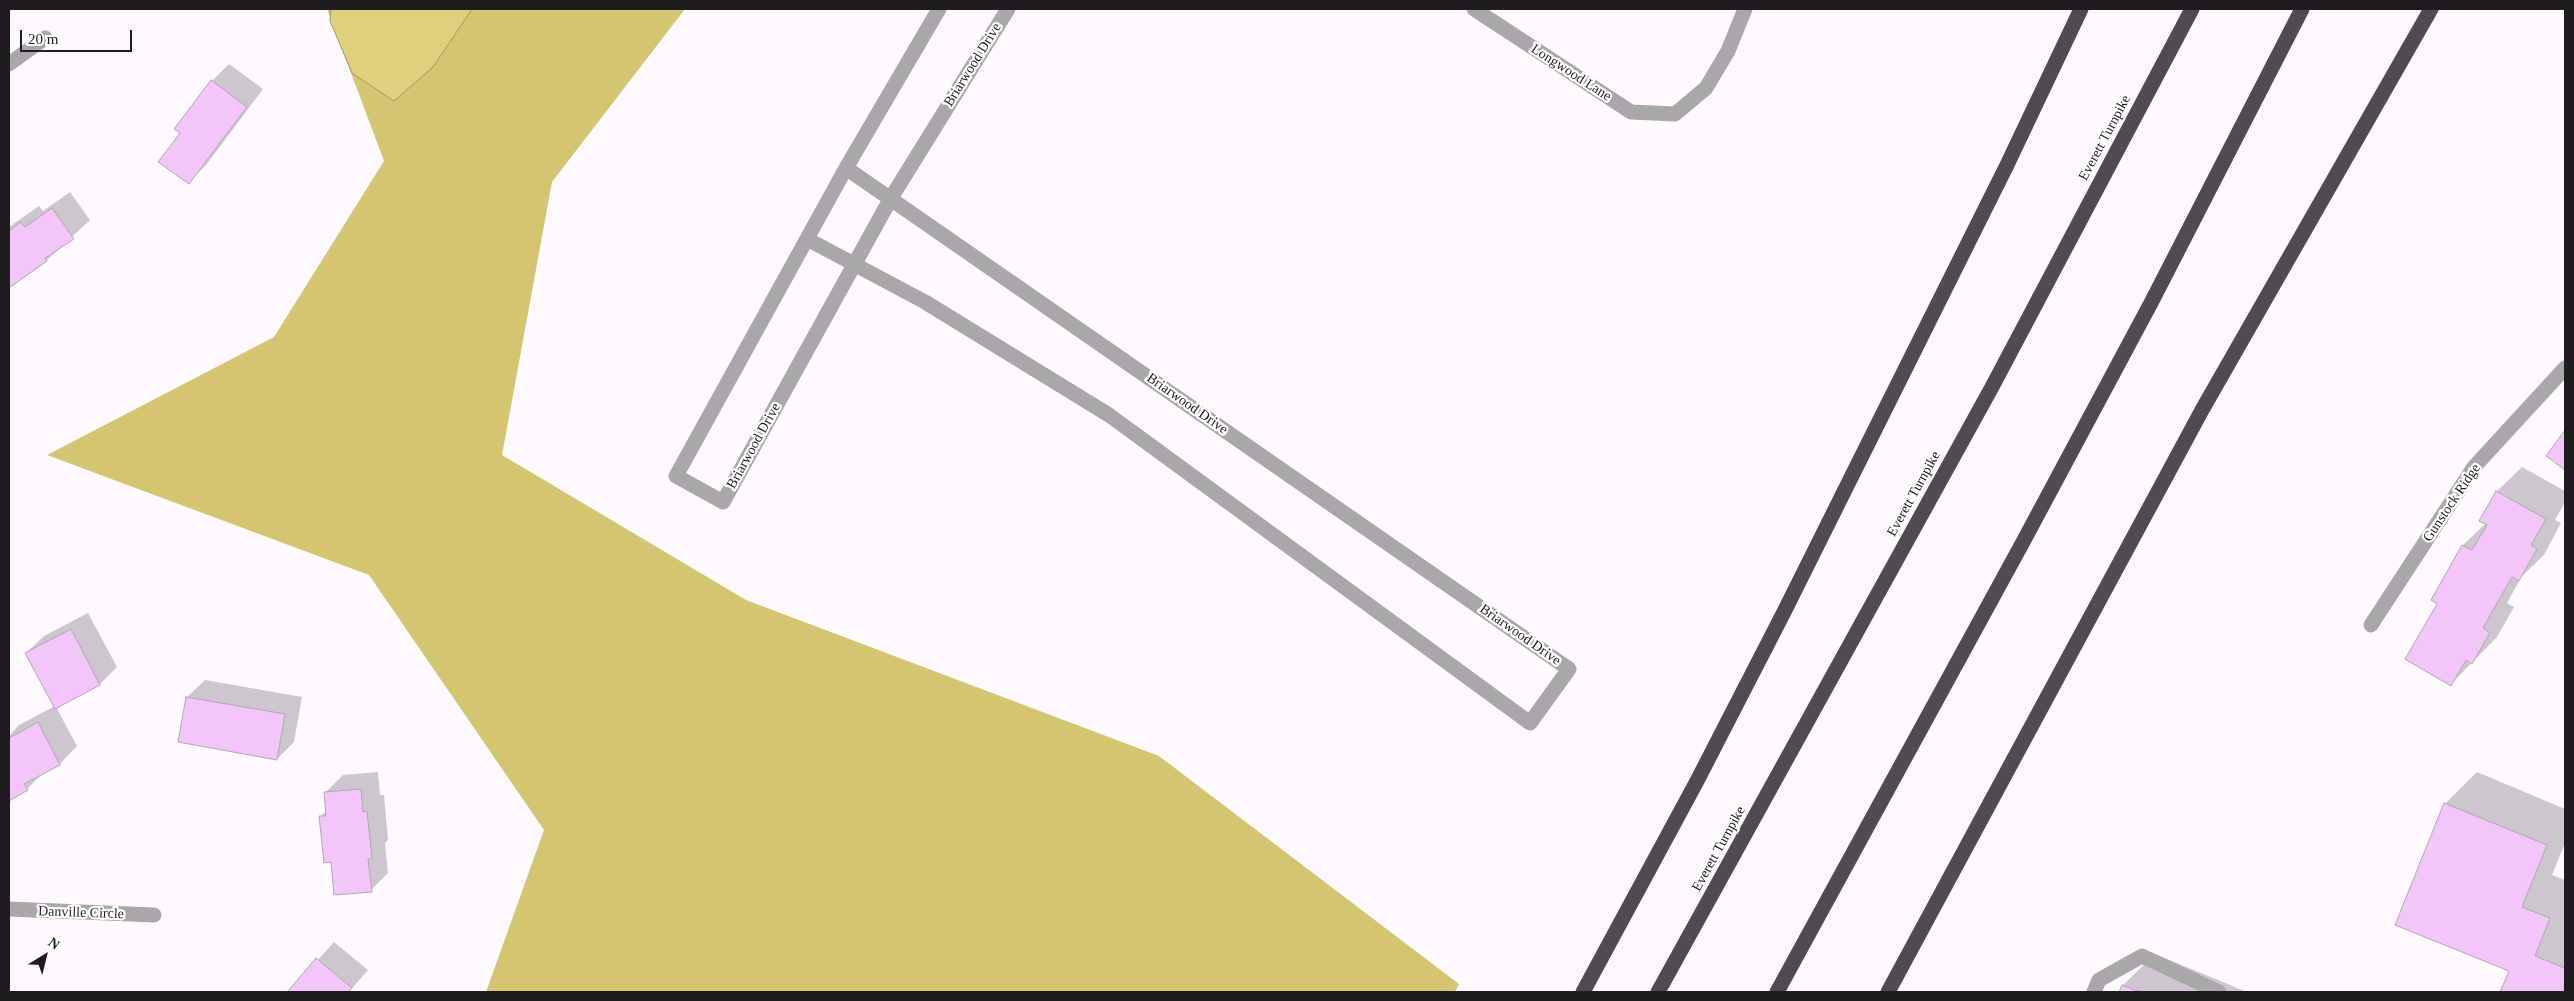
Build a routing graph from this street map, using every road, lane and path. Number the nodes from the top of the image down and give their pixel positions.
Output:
1 (939, 9) edge
2 (1008, 9) edge
3 (1474, 9) edge
4 (1745, 9) edge
5 (2081, 9) edge
6 (2192, 9) edge
7 (2302, 9) edge
8 (2432, 9) edge
9 (45, 38) dead end
10 (9, 64) edge
11 (846, 168) junction
12 (891, 198) junction
13 (807, 239) junction
14 (854, 264) junction
15 (2565, 368) edge
16 (2371, 625) dead end
17 (9, 909) edge
18 (154, 915) dead end
19 (1583, 992) edge
20 (1658, 992) edge
21 (1776, 992) edge
22 (1888, 992) edge
23 (2094, 992) edge
24 (2219, 992) edge

1 - 11 street, Briarwood Drive
2 - 12 street, Briarwood Drive
3 - 4 street, Longwood Lane
5 - 19 highway
6 - 20 highway, Everett Turnpike
7 - 21 highway
8 - 22 highway
9 - 10 street
11 - 12 street, Briarwood Drive
11 - 13 street, Briarwood Drive
12 - 14 street, Briarwood Drive
12 - 14 street, Briarwood Drive
13 - 14 street, Briarwood Drive
13 - 14 street, Briarwood Drive
15 - 16 street, Gunstock Ridge
17 - 18 street, Danville Circle
23 - 24 street

